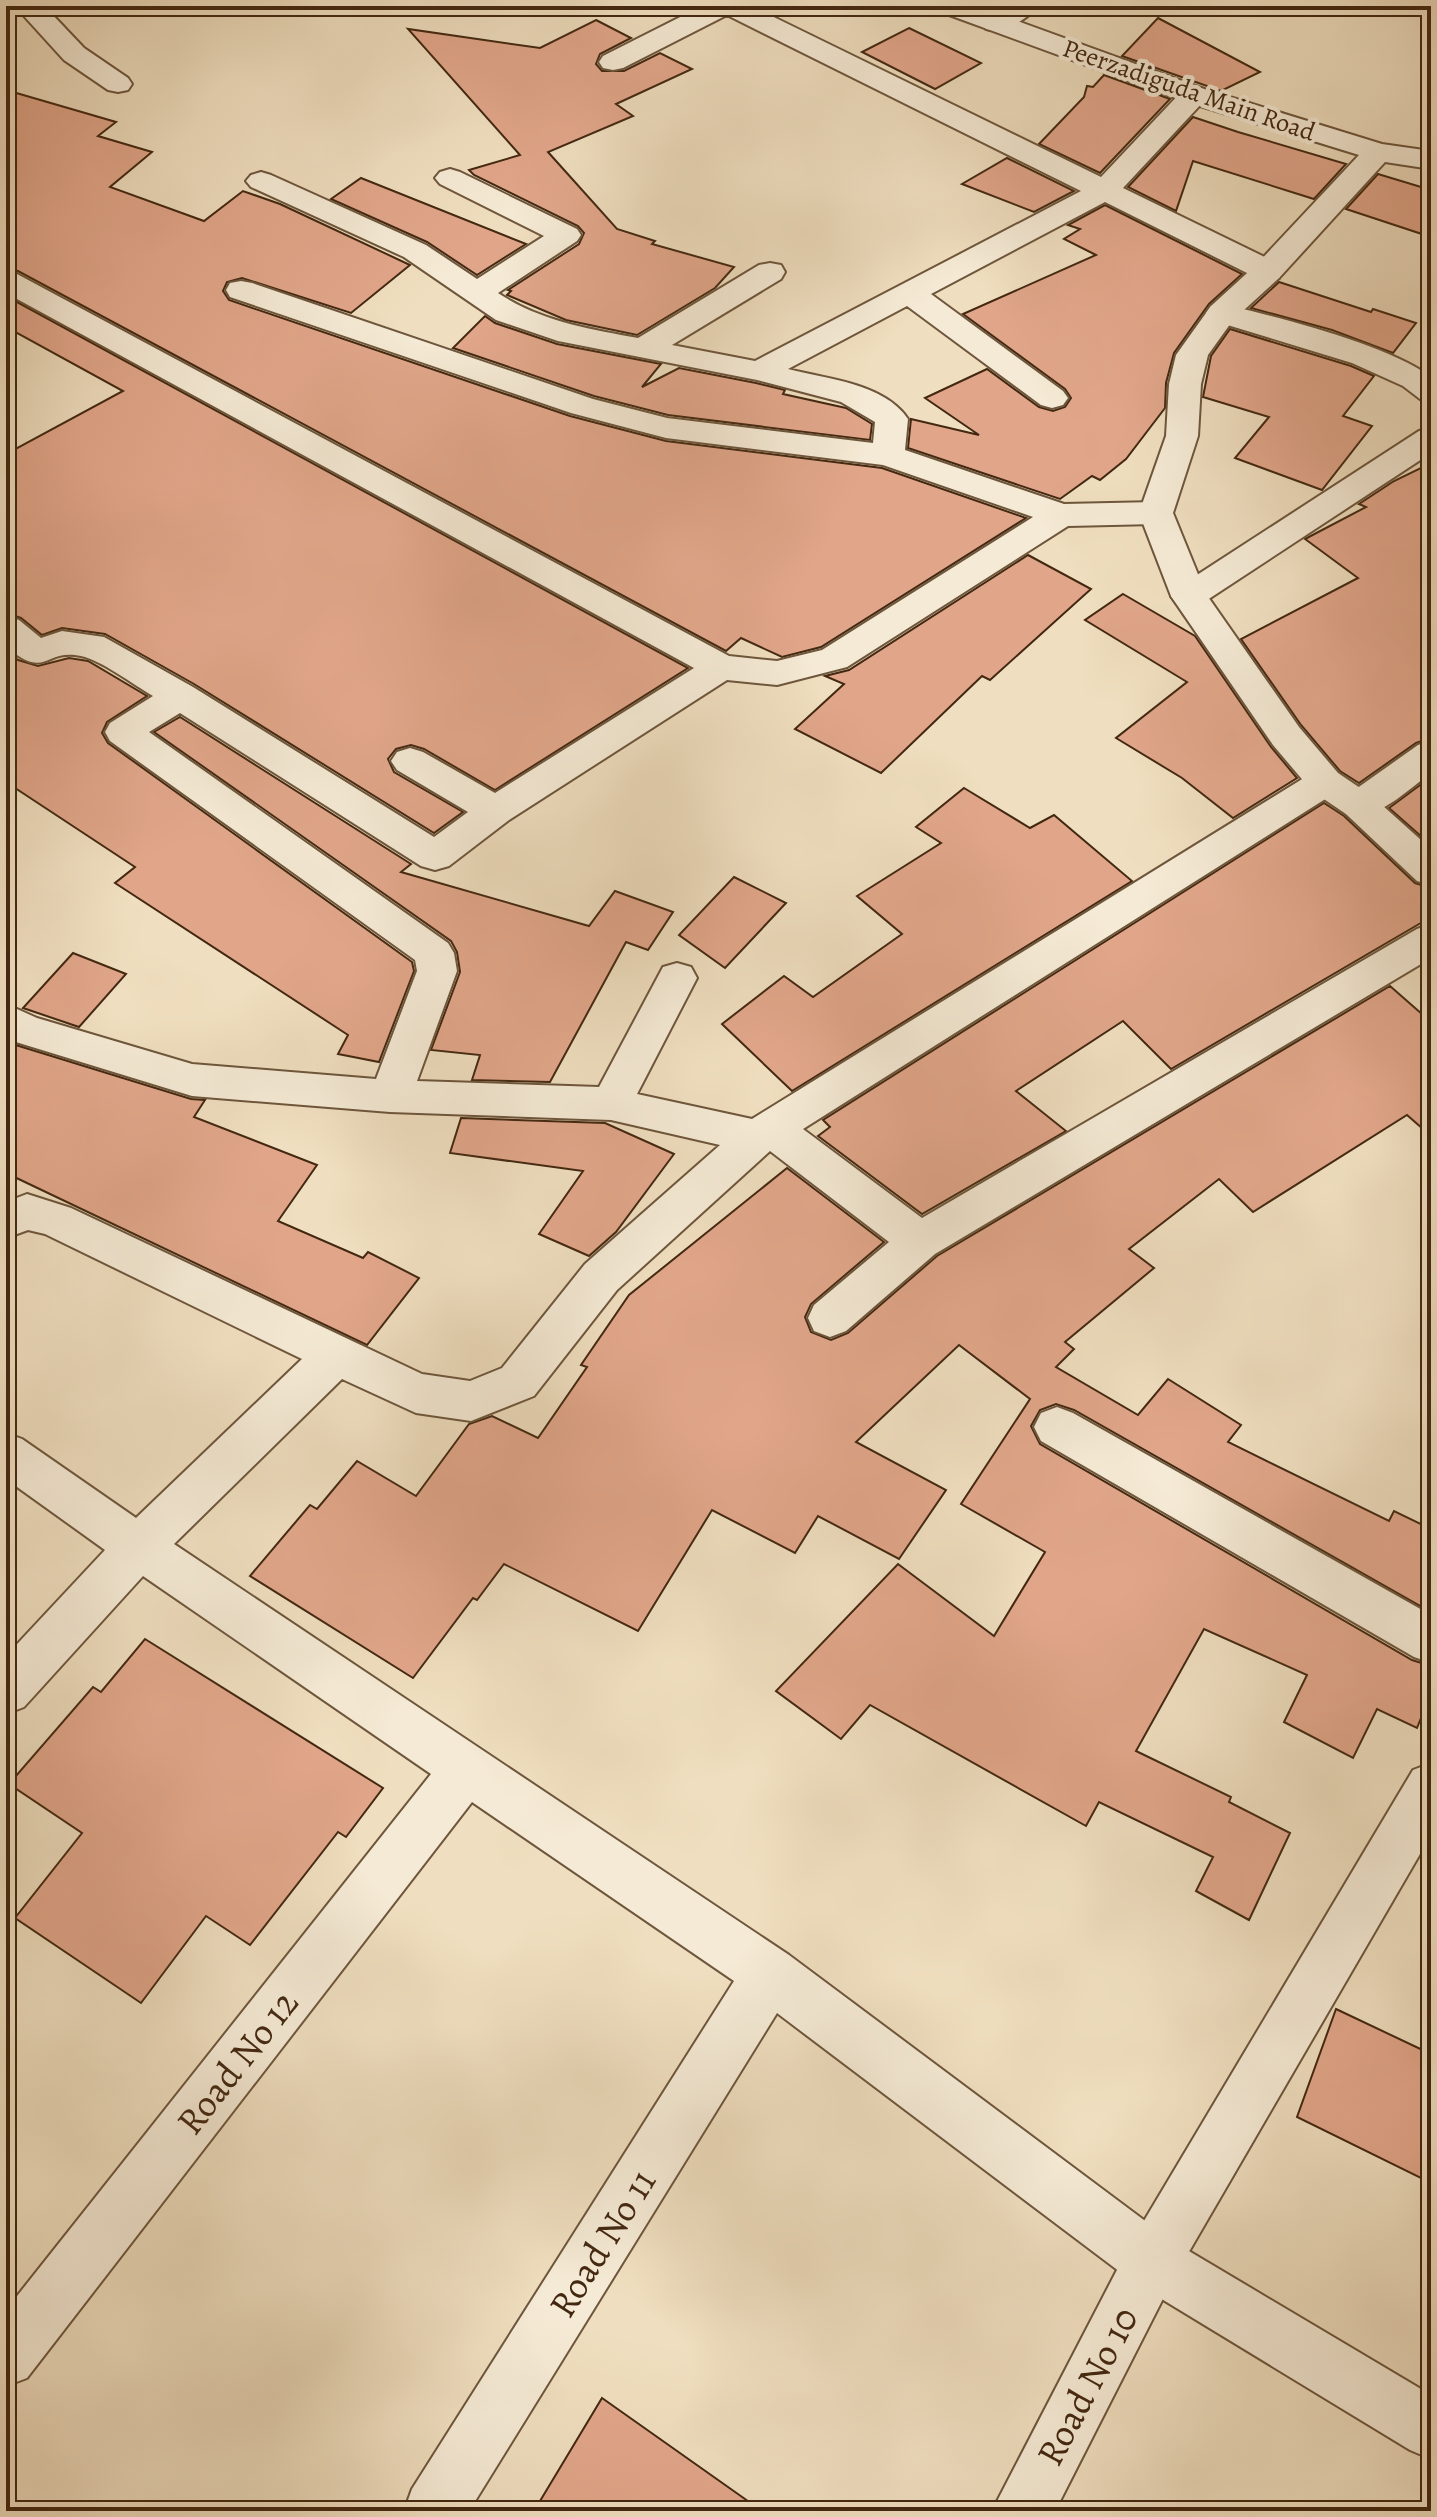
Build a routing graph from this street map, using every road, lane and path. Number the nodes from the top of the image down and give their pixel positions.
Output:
1 (723, 6) edge
2 (730, 6) edge
3 (951, 6) edge
4 (1023, 6) edge
5 (37, 16) edge
6 (996, 23) junction
7 (613, 62) dead end
8 (118, 84) dead end
9 (1194, 95) junction
10 (1378, 152) junction
11 (1431, 160) edge
12 (450, 178) dead end
13 (261, 181) dead end
14 (1105, 190) junction
15 (1268, 271) junction
16 (770, 272) dead end
17 (6, 281) edge
18 (241, 290) dead end
19 (477, 293) junction
20 (910, 293) junction
21 (1222, 313) junction
22 (646, 347) junction
23 (759, 371) junction
24 (1431, 392) edge
25 (1052, 398) dead end
26 (1431, 438) edge
27 (888, 455) junction
28 (1156, 513) junction
29 (1061, 515) junction
30 (1189, 596) junction
31 (6, 628) edge
32 (37, 653) junction
33 (721, 667) junction
34 (6, 676) edge
35 (180, 696) junction
36 (1431, 754) edge
37 (410, 761) dead end
38 (1342, 794) junction
39 (496, 811) junction
40 (1431, 871) edge
41 (1431, 939) edge
42 (677, 978) dead end
43 (6, 1019) edge
44 (390, 1096) junction
45 (611, 1104) junction
46 (764, 1132) junction
47 (6, 1220) edge
48 (920, 1241) junction
49 (830, 1318) dead end
50 (338, 1354) junction
51 (1057, 1427) dead end
52 (6, 1453) edge
53 (139, 1547) junction
54 (1431, 1641) edge
55 (6, 1691) edge
56 (468, 1767) junction
57 (1431, 1787) edge
58 (770, 1974) junction
59 (1152, 2261) junction
60 (6, 2357) edge
61 (1431, 2429) edge
62 (434, 2511) edge
63 (1022, 2511) edge

1 - 7 street
2 - 14 street
3 - 6 street, Peerzadiguda Main Road
4 - 6 street
5 - 8 street
6 - 9 street, Peerzadiguda Main Road
9 - 10 street, Peerzadiguda Main Road
9 - 14 street
10 - 11 street, Peerzadiguda Main Road
10 - 15 street
12 - 19 street
13 - 19 street
14 - 15 street
14 - 20 street
15 - 21 street
16 - 22 street
17 - 33 street
18 - 27 street
19 - 22 street
20 - 23 street
20 - 25 street
21 - 24 street
21 - 28 street
22 - 23 street
23 - 27 street
26 - 30 street
27 - 29 street
28 - 29 street
28 - 30 street
29 - 33 street
30 - 38 street
31 - 32 street
32 - 34 street
32 - 35 street
33 - 39 street
35 - 39 street
35 - 44 street
36 - 38 street
37 - 39 street
38 - 40 street
38 - 46 street
41 - 48 street
42 - 45 street
43 - 44 street
44 - 45 street
45 - 46 street
46 - 48 street
46 - 50 street
47 - 50 street
48 - 49 street
50 - 53 street
51 - 54 street
52 - 53 street
53 - 55 street
53 - 56 street
56 - 58 street
56 - 60 street, Road No 12
57 - 59 street, Road No 10
58 - 59 street
58 - 62 street, Road No 11
59 - 61 street
59 - 63 street, Road No 10

